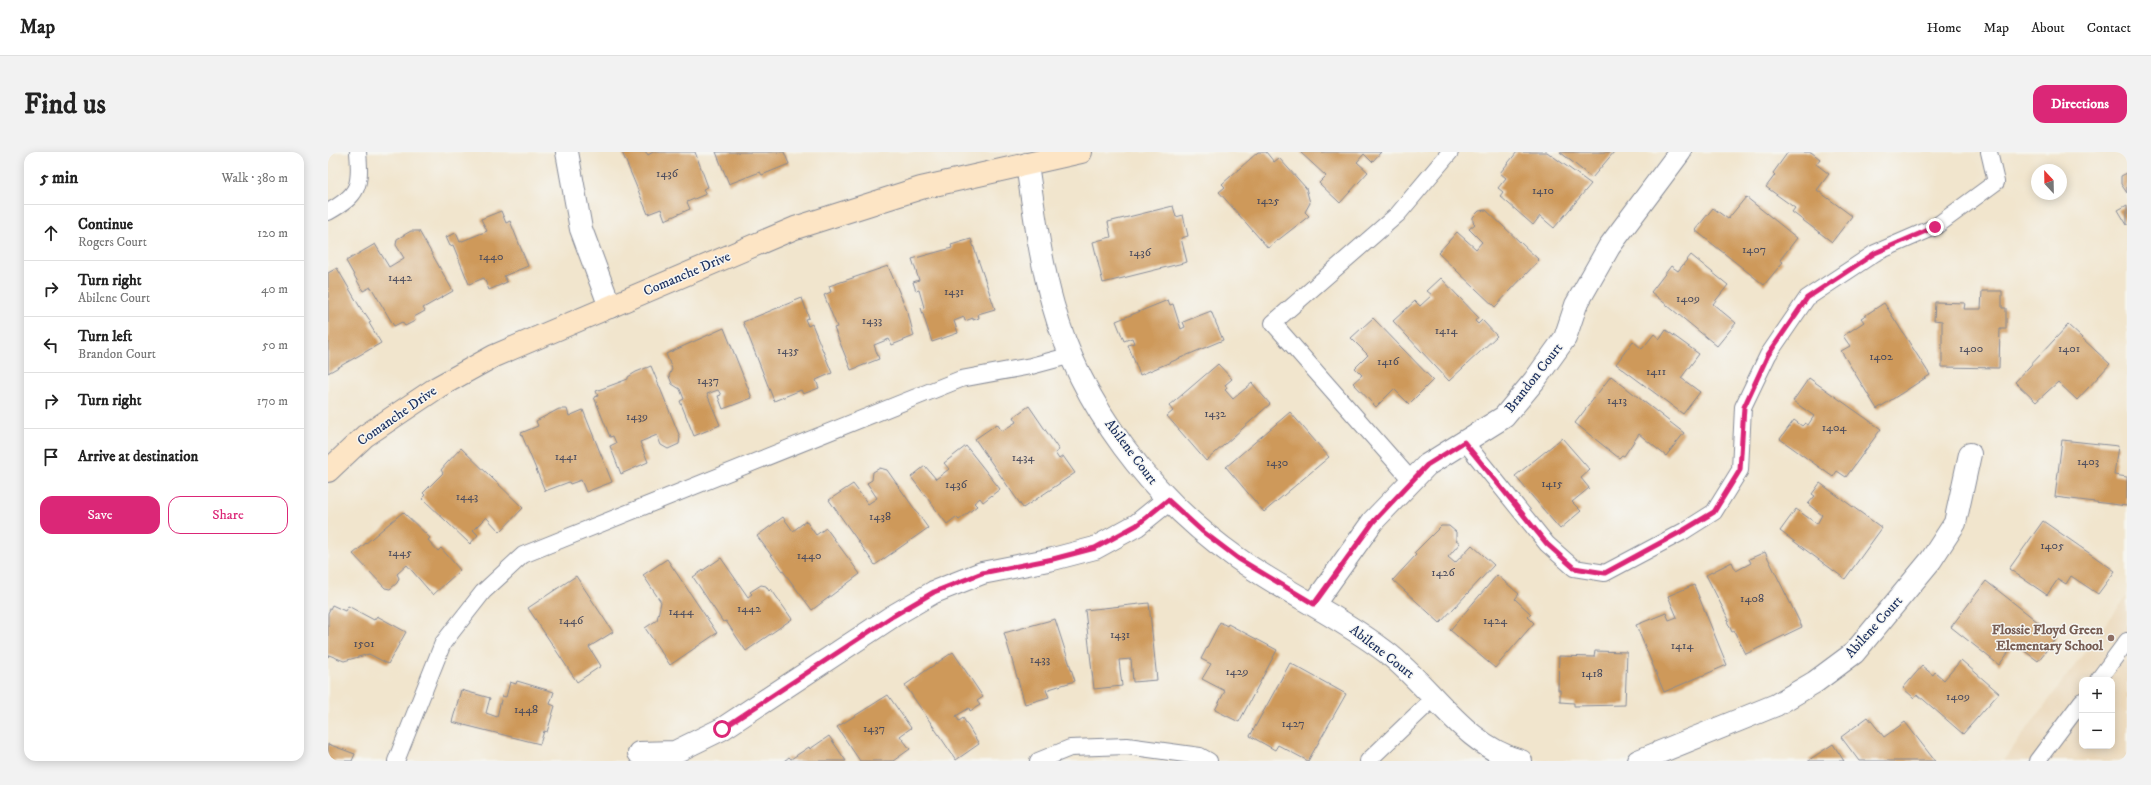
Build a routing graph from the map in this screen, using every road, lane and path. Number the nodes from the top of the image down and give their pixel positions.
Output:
1 (358, 152) edge
2 (567, 152) edge
3 (1081, 152) edge
4 (1450, 152) edge
5 (1680, 152) edge
6 (1989, 152) edge
7 (1027, 164) junction
8 (328, 212) edge
9 (610, 307) junction
10 (1072, 355) junction
11 (1464, 442) junction
12 (1970, 454) dead end
13 (330, 466) edge
14 (1412, 481) junction
15 (1168, 500) junction
16 (1314, 604) junction
17 (2127, 641) edge
18 (2100, 677) edge
19 (1434, 697) junction
20 (2079, 705) edge
21 (639, 753) dead end
22 (396, 761) edge
23 (1038, 761) edge
24 (1208, 761) edge
25 (1368, 761) edge
26 (1521, 761) edge
27 (1638, 761) edge
28 (2037, 761) edge

1 - 8 lane
2 - 9 street
3 - 7 street, Comanche Drive
4 - 14 lane
5 - 11 street, Brandon Court
6 - 11 lane
7 - 9 street, Comanche Drive
7 - 10 street, Abilene Court
9 - 13 street, Comanche Drive
10 - 15 street, Abilene Court
10 - 22 lane
11 - 14 street, Brandon Court
12 - 27 street, Abilene Court
14 - 16 street, Brandon Court
15 - 16 street, Abilene Court
15 - 21 street
16 - 19 street, Abilene Court
17 - 18 lane
19 - 25 lane
19 - 26 street, Abilene Court
20 - 28 lane
23 - 24 lane

